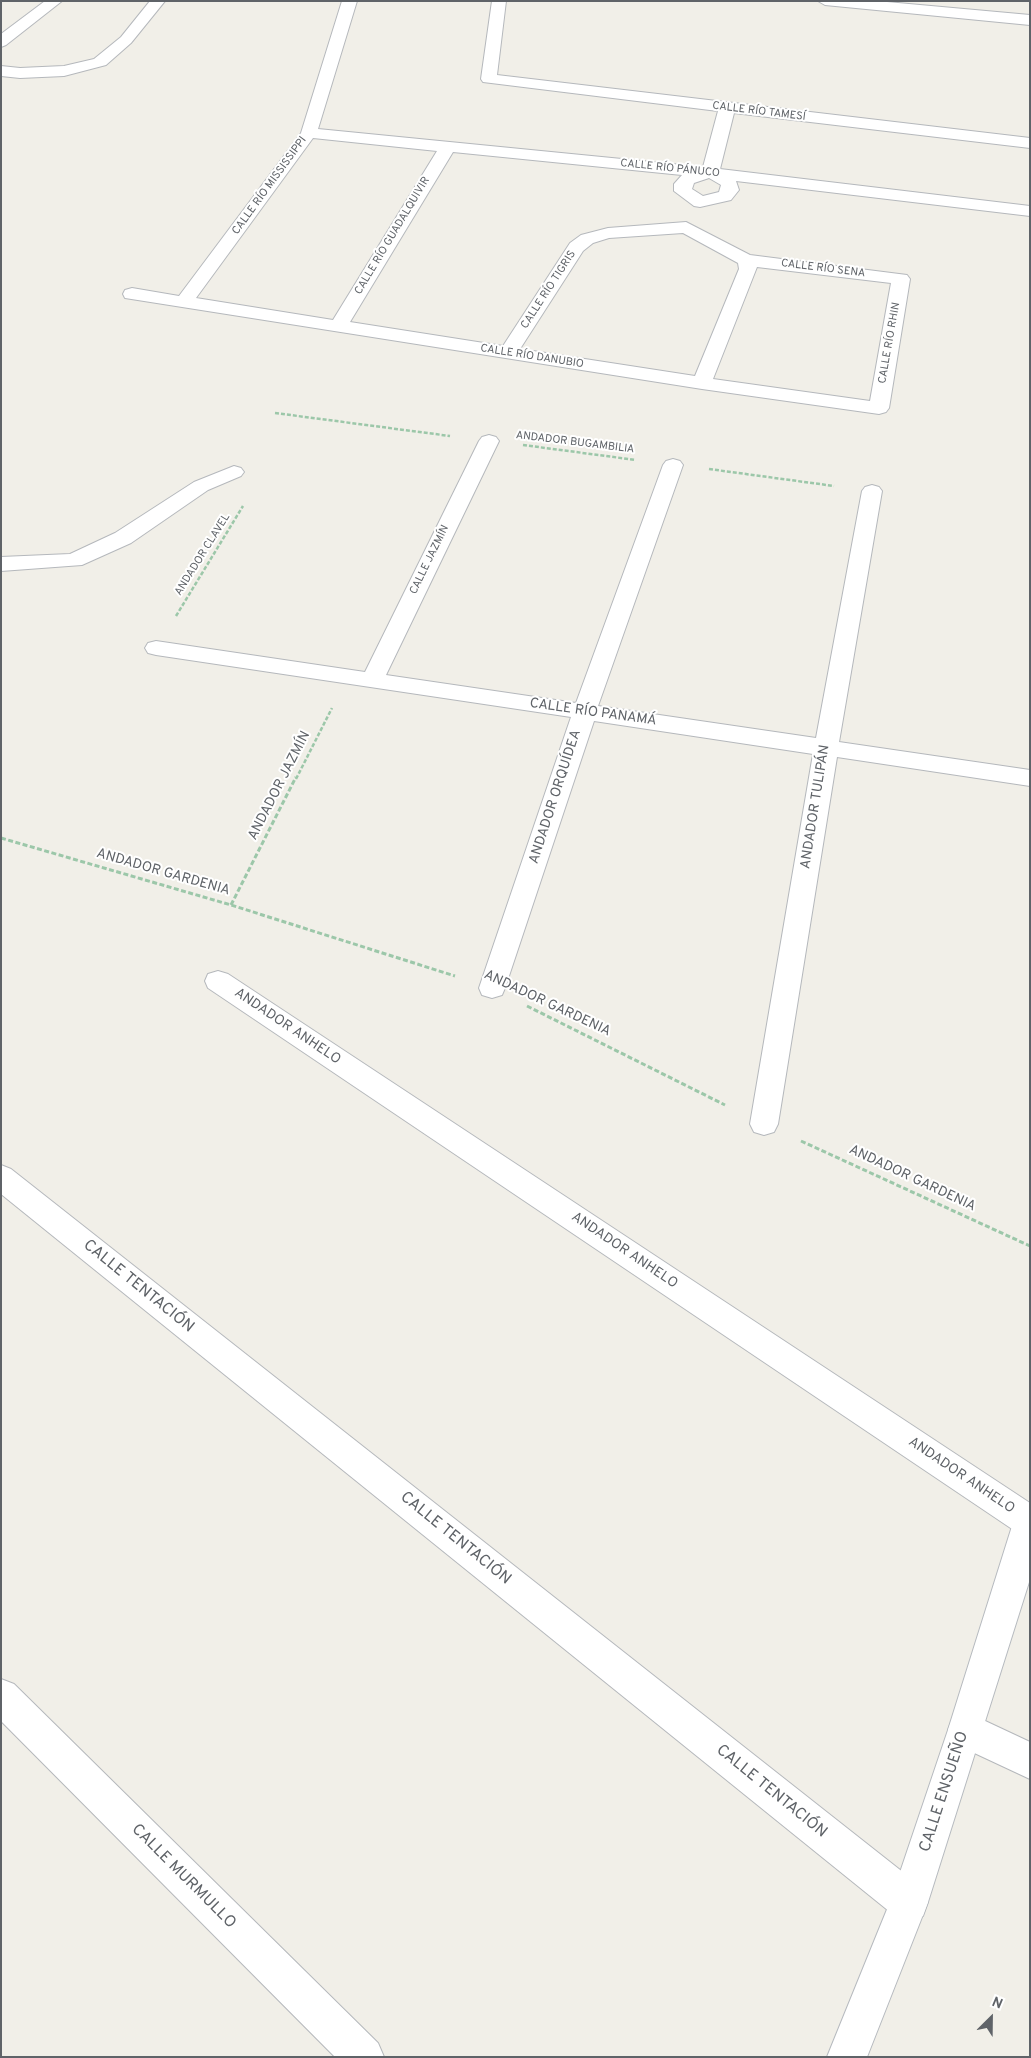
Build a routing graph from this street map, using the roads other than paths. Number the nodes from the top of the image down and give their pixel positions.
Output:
1 (55, 1) edge
2 (158, 1) edge
3 (350, 1) edge
4 (499, 1) edge
5 (825, 1) edge
6 (1030, 20) edge
7 (1, 42) edge
8 (1, 72) edge
9 (727, 108) junction
10 (309, 133) junction
11 (1030, 143) edge
12 (448, 146) junction
13 (710, 173) junction
14 (700, 202) junction
15 (1030, 211) edge
16 (686, 227) junction
17 (746, 260) junction
18 (901, 279) joint
19 (132, 294) dead end
20 (184, 302) junction
21 (338, 327) junction
22 (508, 353) junction
23 (702, 384) junction
24 (879, 408) joint
25 (489, 441) road end
26 (673, 465) road end
27 (234, 472) road end
28 (872, 491) road end
29 (1, 564) edge
30 (156, 648) road end
31 (372, 680) junction
32 (584, 711) junction
33 (826, 748) junction
34 (1030, 778) edge
35 (218, 980) dead end
36 (492, 988) road end
37 (764, 1124) road end
38 (1, 1177) edge
39 (1030, 1522) edge
40 (1, 1696) edge
41 (966, 1730) junction
42 (1030, 1761) edge
43 (909, 1902) junction
44 (364, 2057) edge
45 (847, 2057) edge

1 - 7 street
2 - 8 street
3 - 10 street, CALLE RÍO MISSISSIPPI
4 - 9 street, CALLE RÍO TAMESÍ
5 - 6 street
9 - 11 street, CALLE RÍO TAMESÍ
9 - 13 street
10 - 12 street, CALLE RÍO PÁNUCO
10 - 20 street, CALLE RÍO MISSISSIPPI
12 - 13 street, CALLE RÍO PÁNUCO
12 - 21 street, CALLE RÍO GUADALQUIVIR
13 - 14 street
13 - 14 street
13 - 15 street, CALLE RÍO PÁNUCO
14 - 16 street
16 - 17 street
16 - 22 street, CALLE RÍO TIGRIS
17 - 18 street, CALLE RÍO SENA
17 - 23 street
18 - 24 street, CALLE RÍO RHIN
19 - 20 street, CALLE RÍO DANUBIO
20 - 21 street, CALLE RÍO DANUBIO
21 - 22 street, CALLE RÍO DANUBIO
22 - 23 street, CALLE RÍO DANUBIO
23 - 24 street, CALLE RÍO DANUBIO
25 - 31 street, CALLE JAZMÍN
26 - 32 street, ANDADOR ORQUÍDEA
27 - 29 street
28 - 33 street, ANDADOR TULIPÁN
30 - 31 street, CALLE RÍO PANAMÁ
31 - 32 street, CALLE RÍO PANAMÁ
32 - 33 street, CALLE RÍO PANAMÁ
32 - 36 street, ANDADOR ORQUÍDEA
33 - 34 street, CALLE RÍO PANAMÁ
33 - 37 street, ANDADOR TULIPÁN
35 - 39 street, ANDADOR ANHELO
38 - 43 street, CALLE TENTACIÓN
39 - 41 street, CALLE ENSUEÑO
40 - 44 street, CALLE MURMULLO
41 - 42 street
41 - 43 street, CALLE ENSUEÑO
43 - 45 street, CALLE ENSUEÑO

